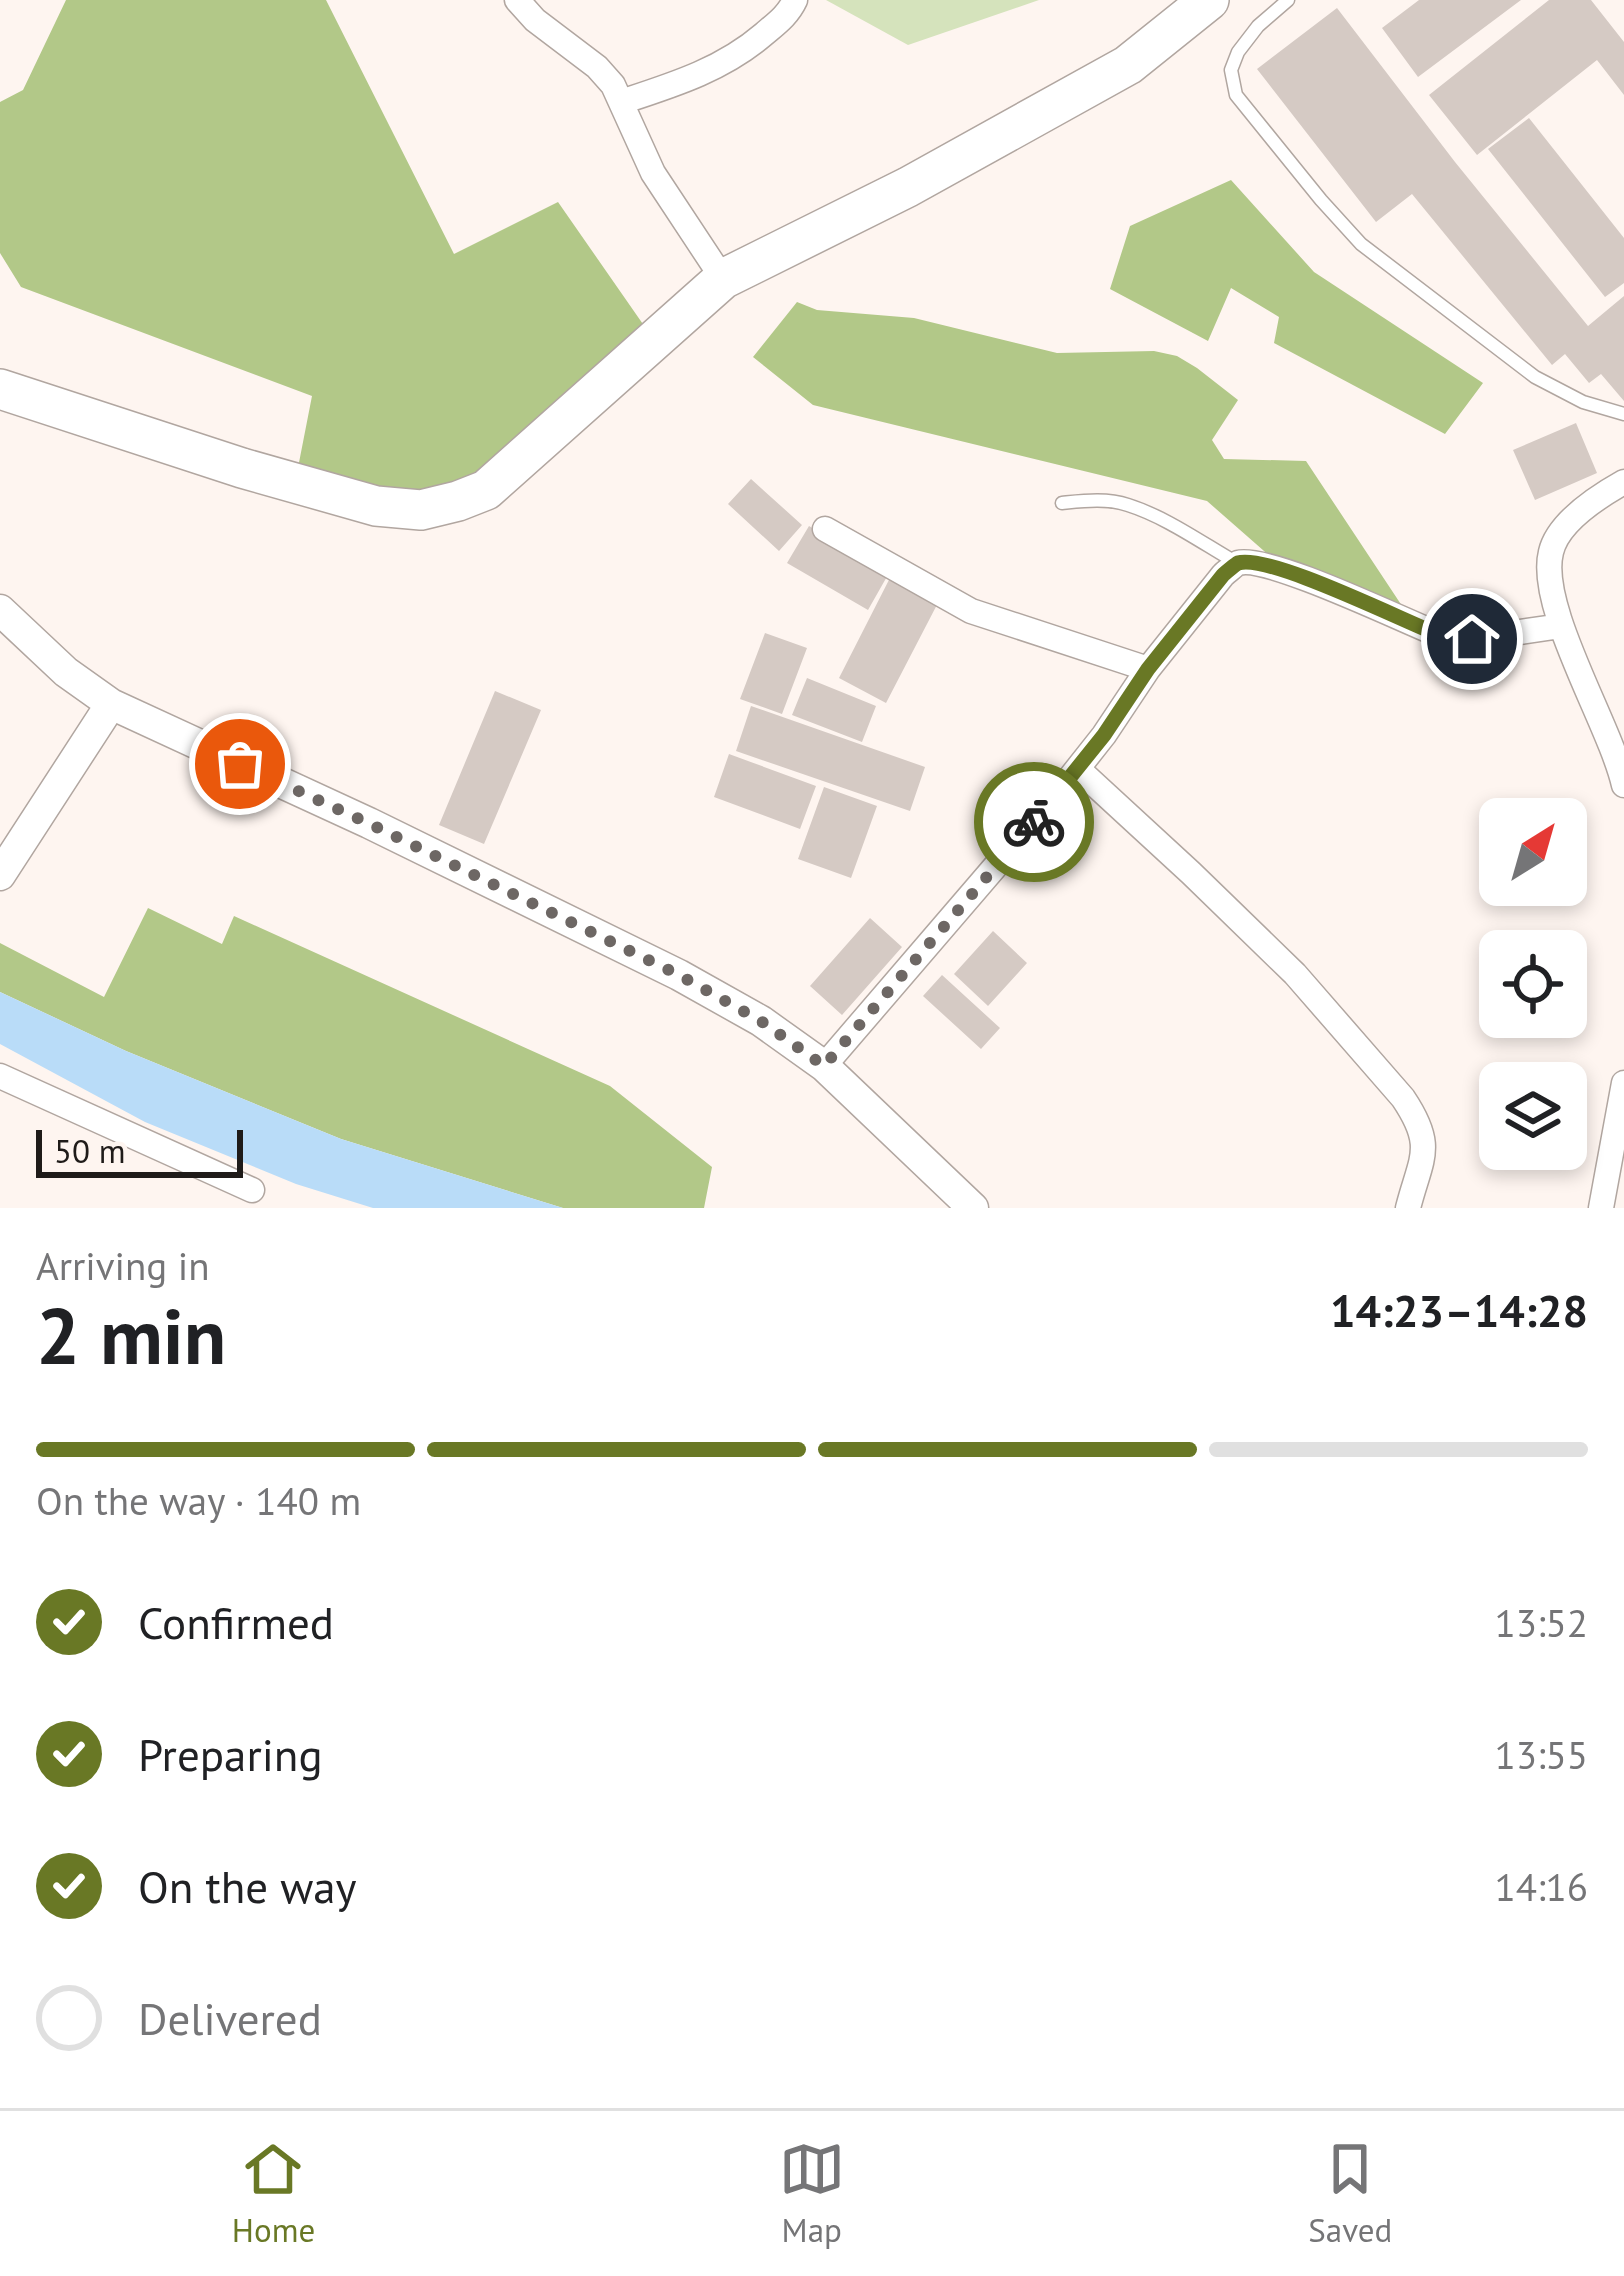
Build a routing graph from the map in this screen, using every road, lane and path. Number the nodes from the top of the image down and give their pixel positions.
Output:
1 (518, 0) edge
2 (795, 0) edge
3 (1209, 0) edge
4 (1288, 0) edge
5 (621, 103) junction
6 (723, 279) junction
7 (0, 389) edge
8 (1624, 413) edge
9 (1624, 482) edge
10 (1061, 502) dead end
11 (825, 529) dead end
12 (1237, 563) junction
13 (0, 610) edge
14 (1561, 626) junction
15 (1148, 669) junction
16 (111, 704) junction
17 (1078, 769) junction
18 (1624, 785) edge
19 (0, 875) edge
20 (824, 1066) junction
21 (0, 1076) edge
22 (1624, 1082) edge
23 (252, 1190) dead end
24 (973, 1208) edge
25 (1408, 1208) edge
26 (1601, 1208) edge

1 - 5 street
2 - 5 street
3 - 6 main road
4 - 8 lane
5 - 6 street
6 - 7 main road
9 - 14 street
10 - 12 lane
11 - 15 street
12 - 14 street
12 - 15 street
13 - 16 street
14 - 18 street
15 - 17 street
16 - 19 street
16 - 20 street
17 - 20 street
17 - 25 street
20 - 24 street
21 - 23 street
22 - 26 street

